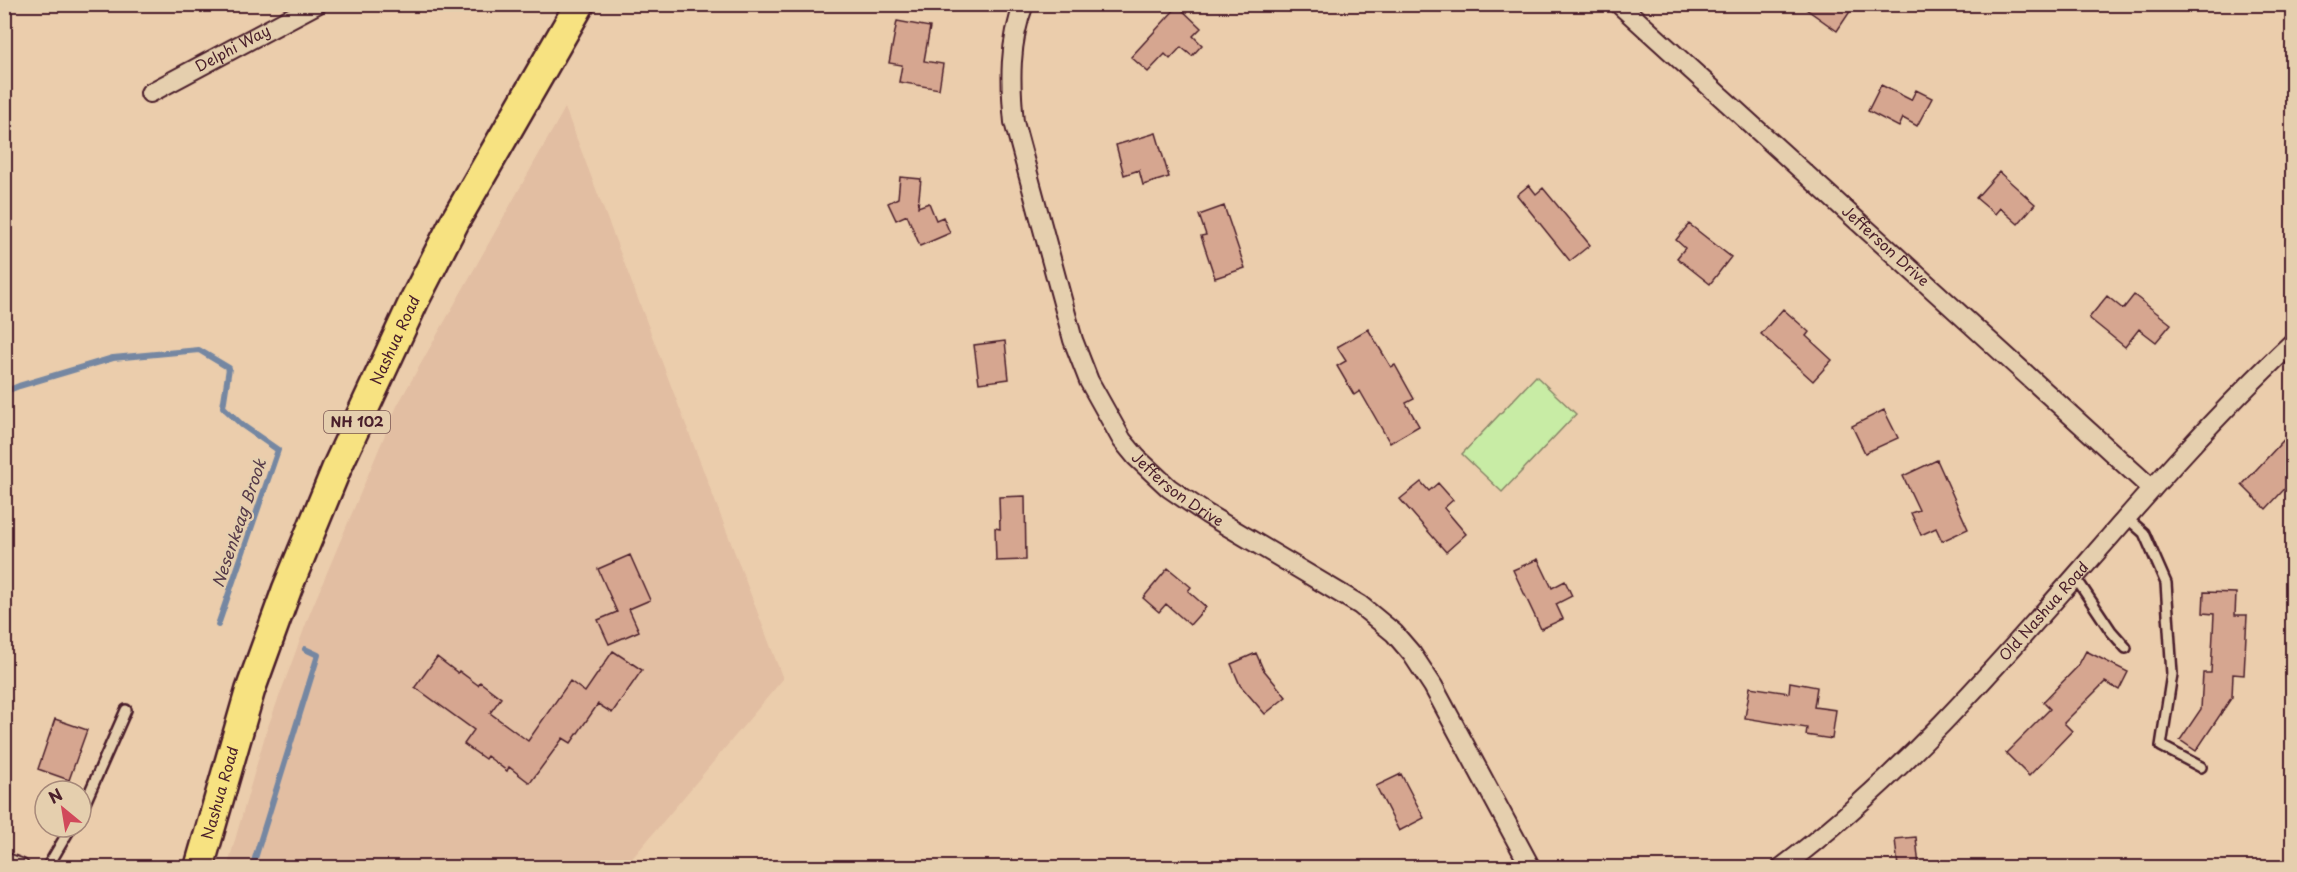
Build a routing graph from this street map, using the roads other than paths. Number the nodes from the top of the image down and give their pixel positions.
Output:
1 (317, 4) edge
2 (580, 4) edge
3 (1024, 4) edge
4 (1619, 4) edge
5 (150, 93) dead end
6 (2292, 343) edge
7 (2152, 489) junction
8 (2127, 518) junction
9 (2075, 577) junction
10 (2126, 648) dead end
11 (126, 710) dead end
12 (2201, 767) dead end
13 (93, 785) edge
14 (64, 839) edge
15 (4, 862) edge
16 (20, 867) edge
17 (46, 867) edge
18 (199, 867) edge
19 (1531, 867) edge
20 (1781, 867) edge

1 - 5 street, Delphi Way
2 - 18 main road, Nashua Road / NH 102
3 - 19 street, Jefferson Drive
4 - 7 street, Jefferson Drive
6 - 7 street, Old Nashua Road
7 - 8 street, Old Nashua Road
8 - 9 street, Old Nashua Road
8 - 12 lane
9 - 10 lane
9 - 20 street, Old Nashua Road
11 - 13 lane
14 - 17 lane
15 - 16 street

